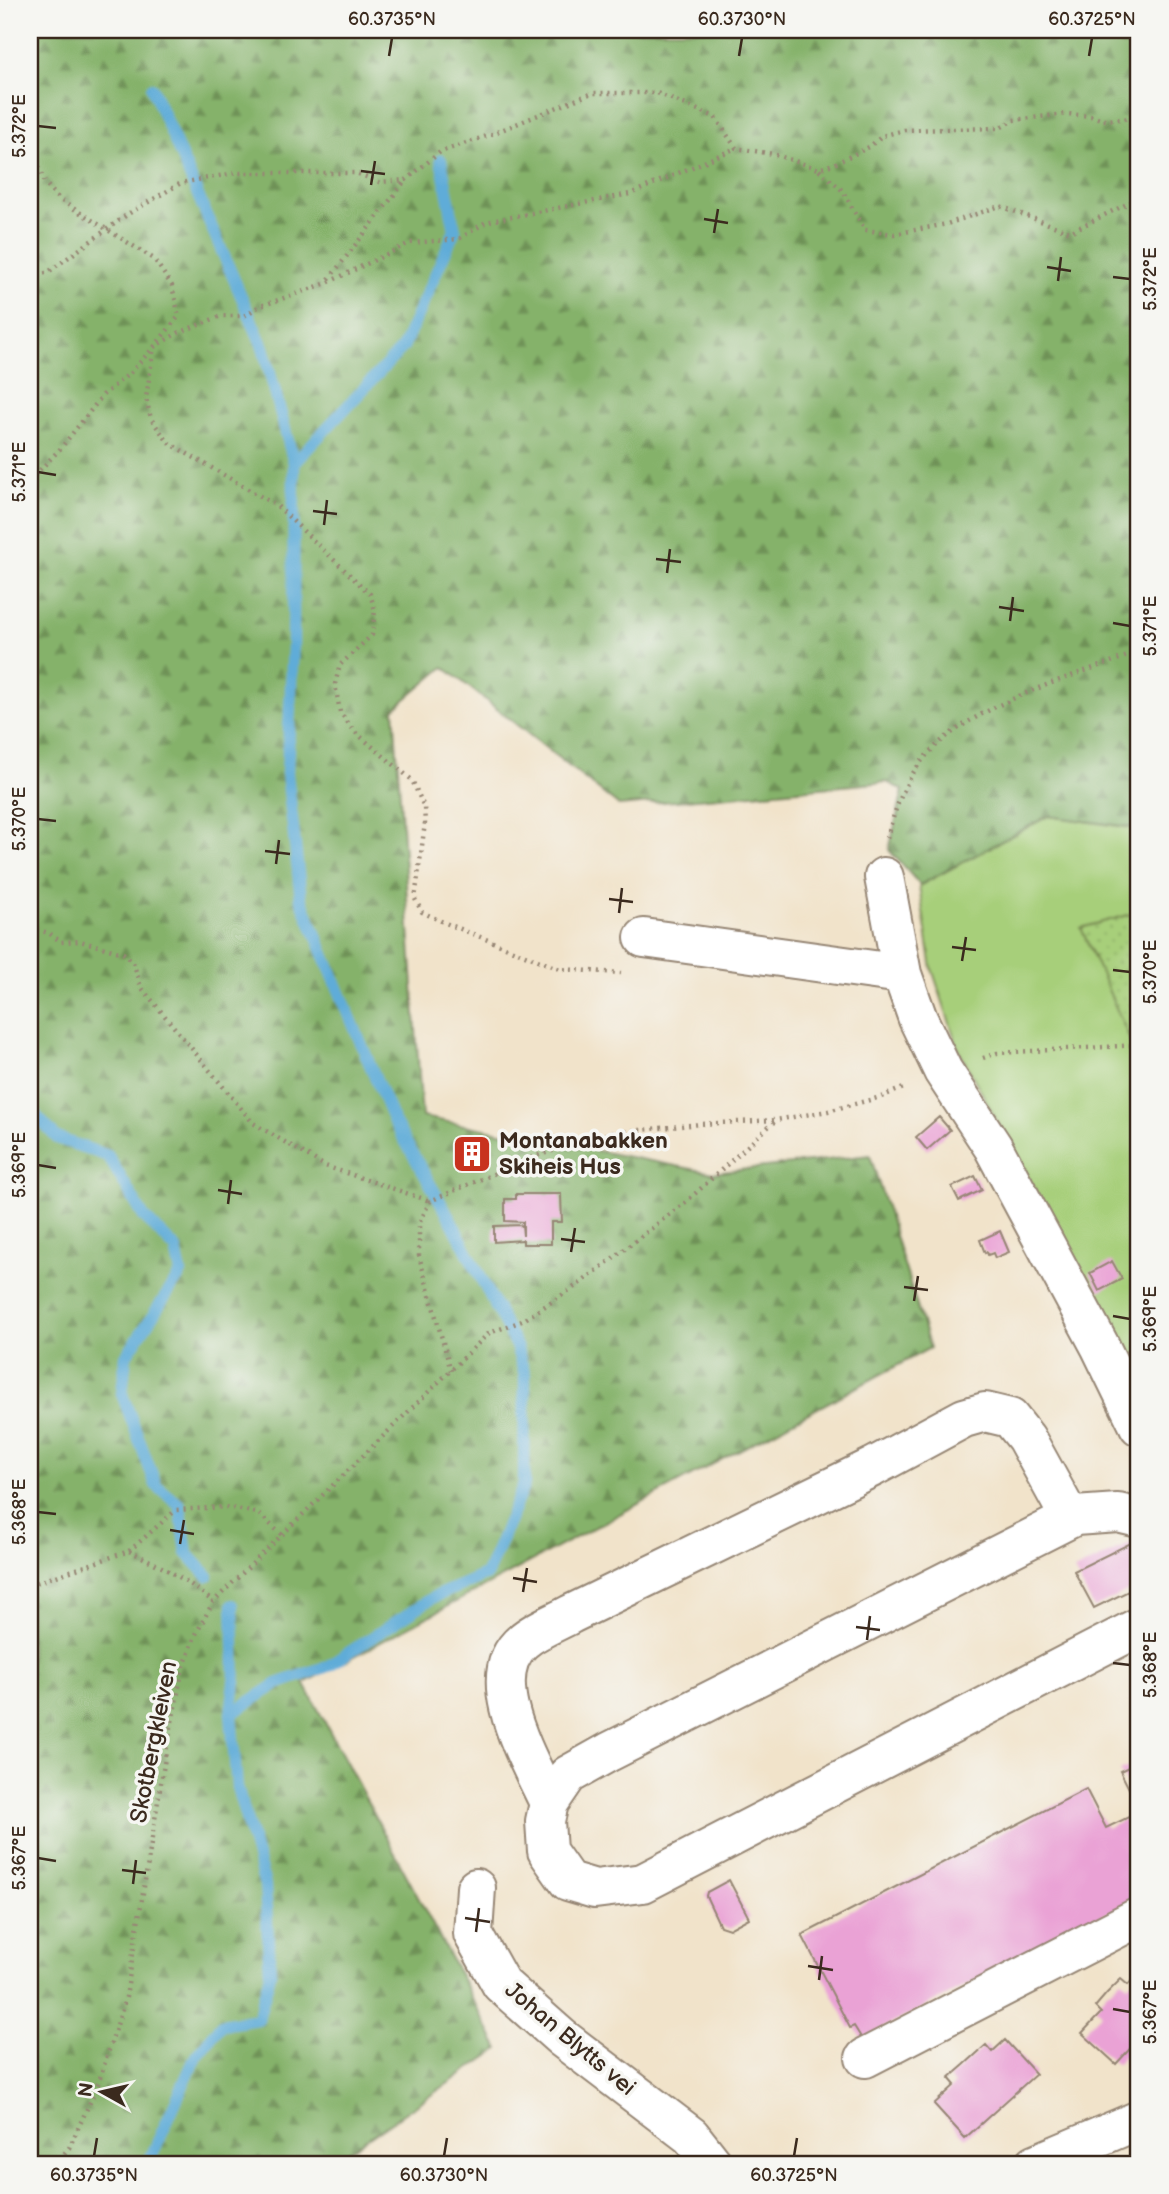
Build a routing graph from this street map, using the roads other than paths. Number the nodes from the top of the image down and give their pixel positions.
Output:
1 (884, 877) road end
2 (644, 938) road end
3 (902, 974) junction
4 (1139, 1426) edge
5 (1070, 1518) junction
6 (1139, 1518) edge
7 (1139, 1627) edge
8 (549, 1802) junction
9 (476, 1888) dead end
10 (1139, 1917) edge
11 (865, 2057) dead end
12 (1135, 2132) edge
13 (713, 2164) edge
14 (1035, 2164) edge

1 - 3 street
2 - 3 street
3 - 4 street
5 - 6 street
5 - 8 street
5 - 8 street
7 - 8 street
9 - 13 street, Johan Blytts vei
10 - 11 street
12 - 14 street

